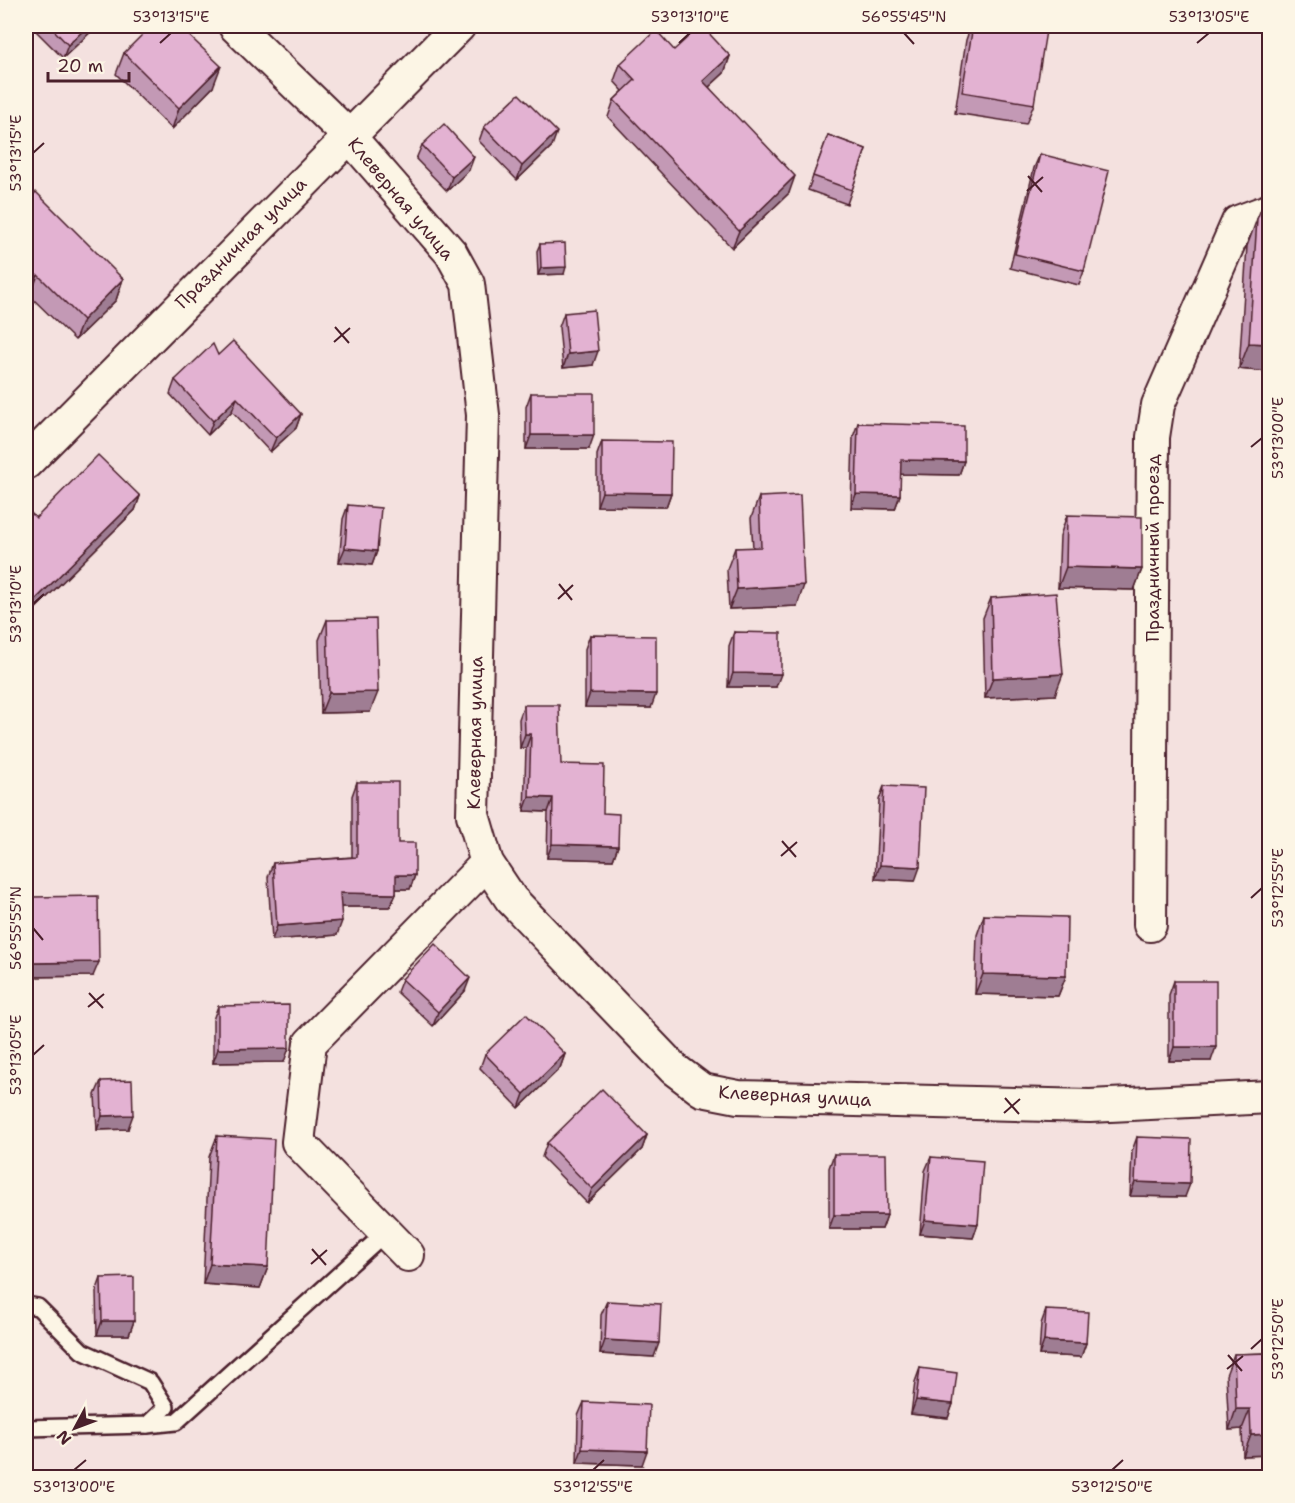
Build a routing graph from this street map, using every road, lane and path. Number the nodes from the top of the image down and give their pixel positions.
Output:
1 (235, 26) edge
2 (459, 26) edge
3 (348, 135) junction
4 (1269, 210) edge
5 (26, 463) edge
6 (487, 863) junction
7 (1150, 925) dead end
8 (1269, 1097) edge
9 (386, 1232) junction
10 (408, 1255) dead end
11 (26, 1305) edge
12 (147, 1425) junction
13 (26, 1428) edge

1 - 3 street, Клеверная улица
2 - 3 street, Праздничная улица
3 - 5 street, Праздничная улица
3 - 6 street, Клеверная улица
4 - 7 street, Праздничный проезд
6 - 8 street, Клеверная улица
6 - 9 street
9 - 10 street
9 - 12 lane
11 - 12 lane
12 - 13 lane

